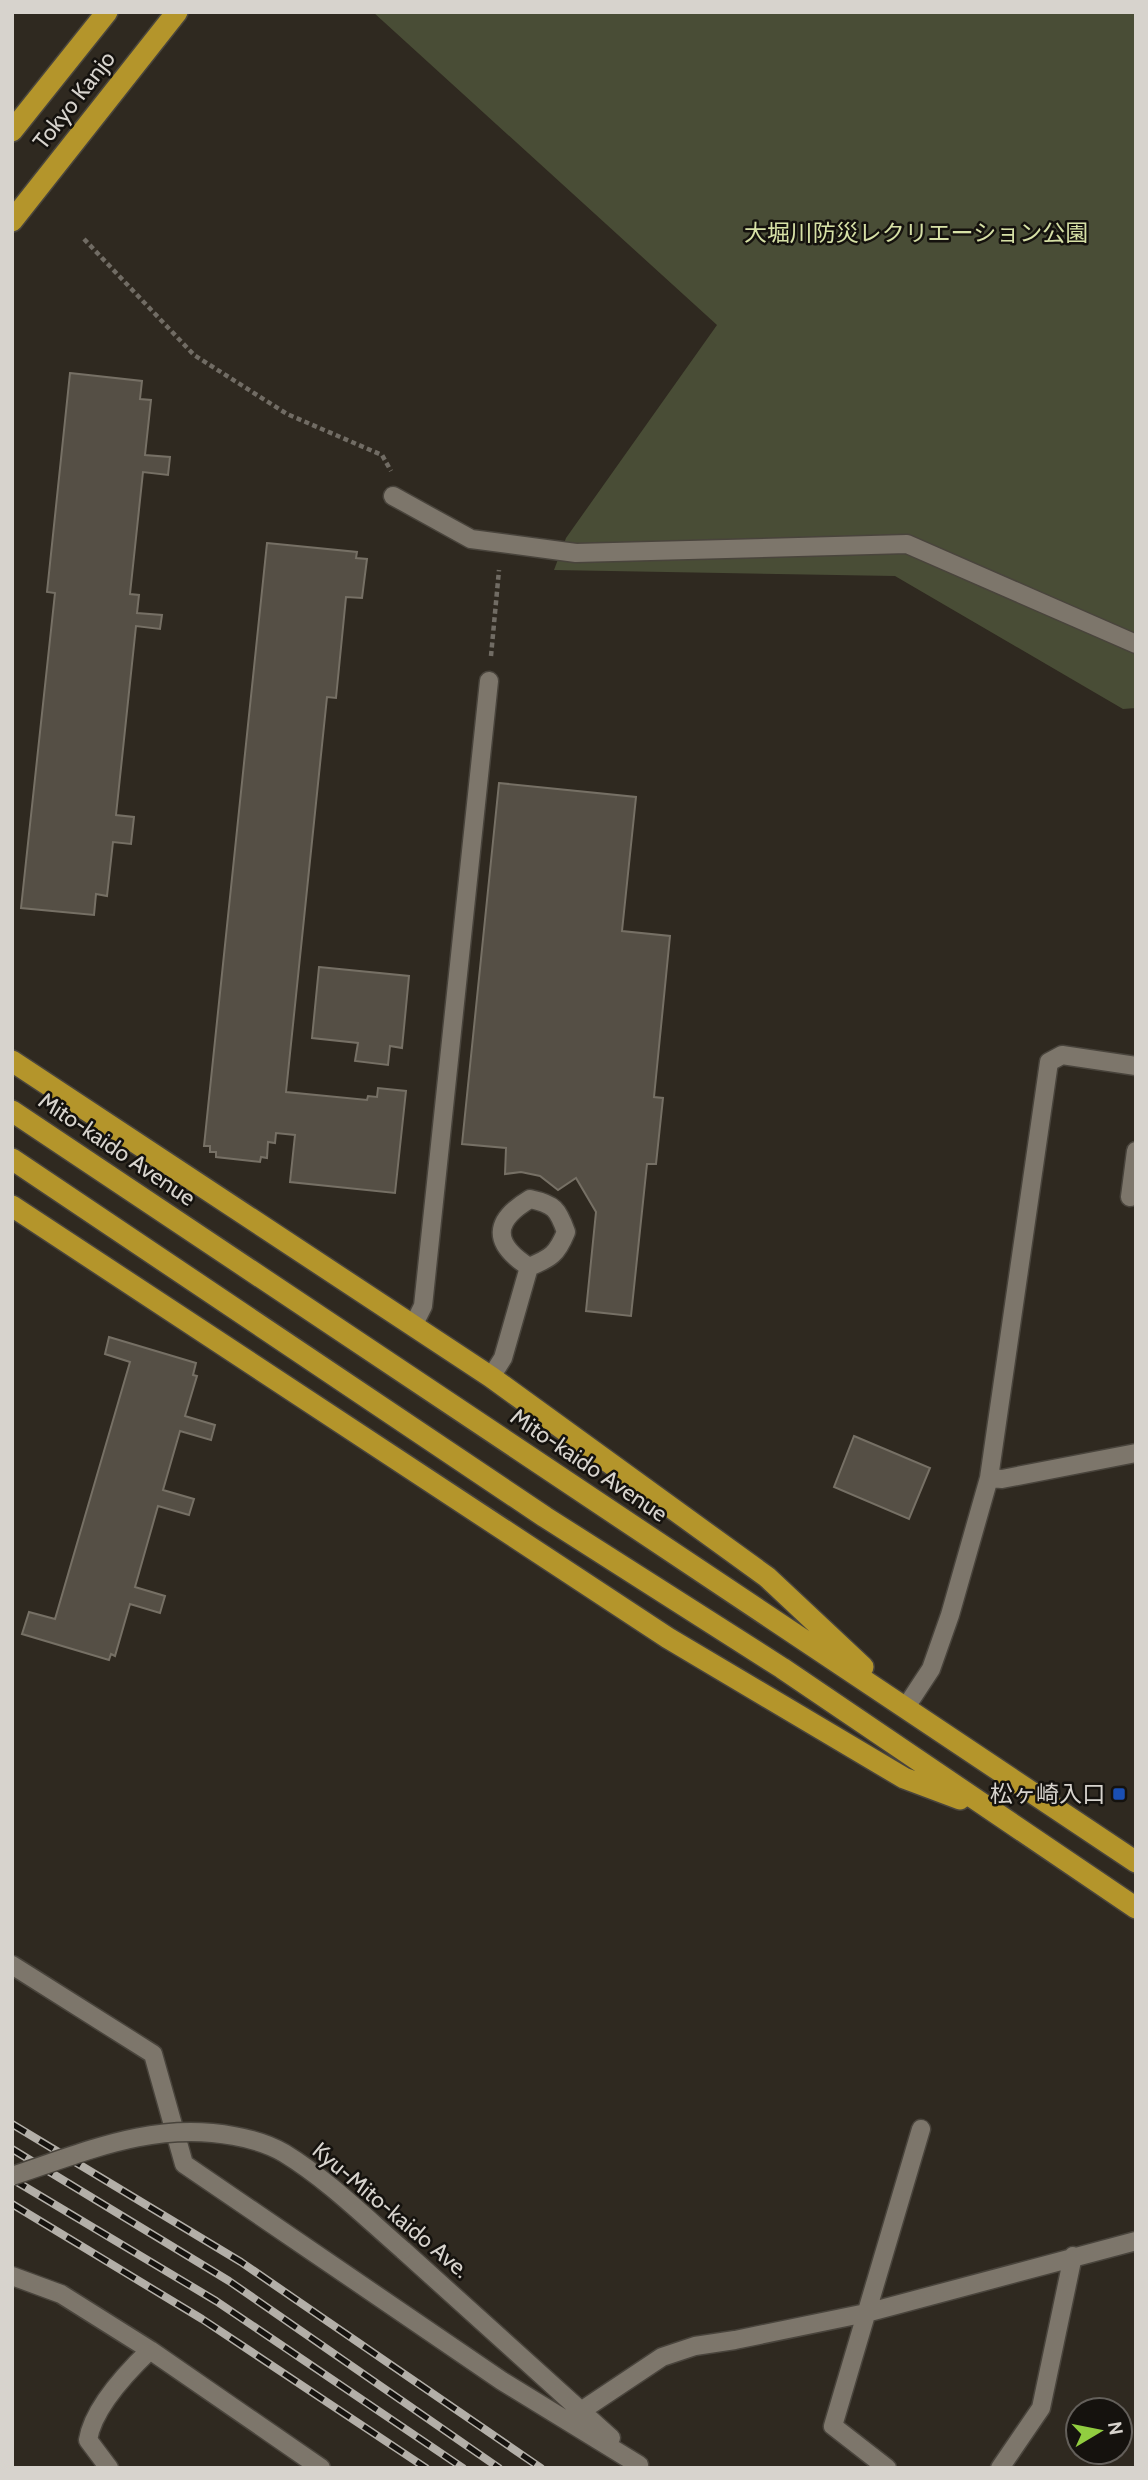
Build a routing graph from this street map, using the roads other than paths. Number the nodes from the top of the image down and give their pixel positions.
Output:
1 (107, 12) edge
2 (177, 12) edge
3 (12, 131) edge
4 (12, 221) edge
5 (393, 496) road end
6 (1136, 644) edge
7 (489, 681) road end
8 (12, 1061) edge
9 (1136, 1066) edge
10 (12, 1111) edge
11 (1136, 1151) edge
12 (12, 1159) edge
13 (1130, 1198) dead end
14 (12, 1206) edge
15 (529, 1267) dead end
16 (414, 1324) junction
17 (491, 1377) junction
18 (1136, 1453) edge
19 (989, 1478) junction
20 (906, 1707) junction
21 (992, 1811) junction
22 (1136, 1862) edge
23 (1136, 1908) edge
24 (12, 1965) edge
25 (921, 2129) dead end
26 (12, 2176) edge
27 (1136, 2241) edge
28 (1073, 2256) junction
29 (12, 2276) edge
30 (866, 2313) junction
31 (150, 2350) junction
32 (581, 2411) junction
33 (641, 2467) edge
34 (109, 2468) edge
35 (321, 2468) edge
36 (887, 2468) edge
37 (1000, 2468) edge

1 - 3 highway, Tokyo Kanjo
2 - 4 highway, Tokyo Kanjo
5 - 6 street
7 - 16 street
8 - 16 highway
9 - 19 street
10 - 20 highway, Mito-kaido Avenue
11 - 13 street
12 - 21 highway
14 - 21 highway
15 - 17 street
16 - 17 highway
17 - 20 highway
18 - 19 street
19 - 20 street
20 - 22 highway, Mito-kaido Avenue
21 - 23 highway
24 - 33 street
25 - 30 street
26 - 32 street, Kyu-Mito-kaido Ave., bridge
27 - 28 street
28 - 30 street
28 - 37 street
29 - 31 street
30 - 32 street
30 - 36 street
31 - 34 street
31 - 35 street
32 - 33 street, Kyu-Mito-kaido Ave.

